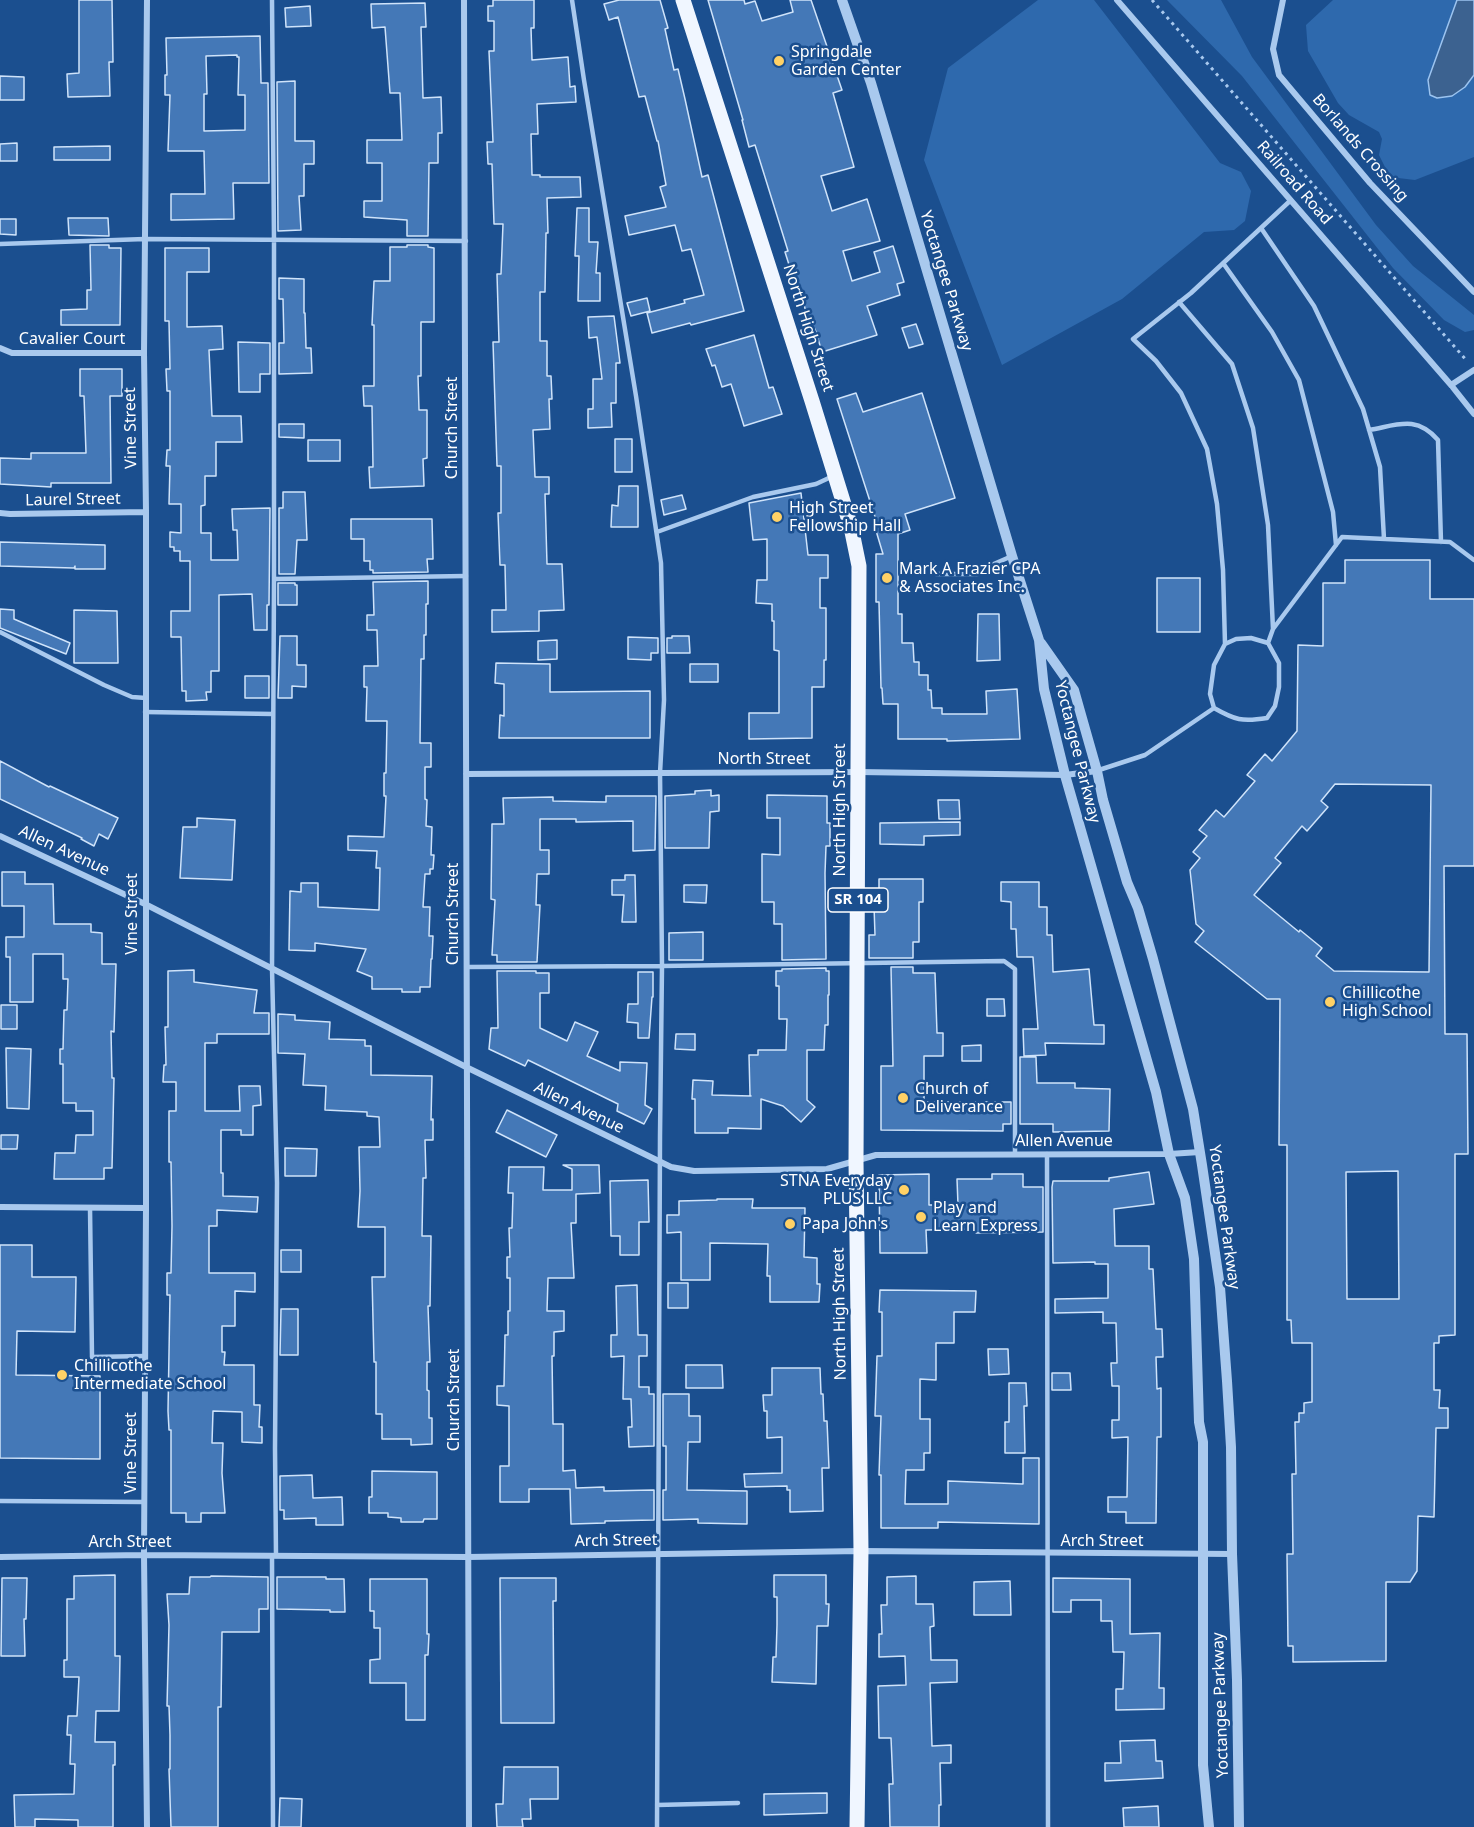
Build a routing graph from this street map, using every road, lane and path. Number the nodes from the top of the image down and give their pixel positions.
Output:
1 (147, 0) edge
2 (272, 0) edge
3 (464, 0) edge
4 (572, 0) edge
5 (683, 0) edge
6 (843, 0) edge
7 (1117, 0) edge
8 (1152, 0) edge
9 (1283, 0) edge
10 (1291, 200) junction
11 (1261, 228) junction
12 (145, 239) junction
13 (274, 241) junction
14 (466, 241) junction
15 (0, 244) edge
16 (1223, 263) junction
17 (1474, 292) edge
18 (1179, 302) junction
19 (0, 348) edge
20 (144, 353) junction
21 (1466, 361) dead end
22 (1474, 370) edge
23 (1451, 385) junction
24 (1474, 414) edge
25 (1369, 430) junction
26 (835, 475) junction
27 (146, 512) junction
28 (0, 513) edge
29 (657, 532) junction
30 (1384, 539) junction
31 (1441, 542) junction
32 (1336, 545) junction
33 (1012, 556) junction
34 (1474, 560) edge
35 (936, 574) dead end
36 (466, 576) junction
37 (274, 579) junction
38 (1274, 629) junction
39 (0, 632) edge
40 (1039, 640) junction
41 (1268, 643) junction
42 (1225, 644) junction
43 (146, 698) junction
44 (1214, 708) junction
45 (145, 712) junction
46 (273, 714) junction
47 (1097, 771) junction
48 (859, 772) junction
49 (660, 773) junction
50 (466, 774) junction
51 (1065, 776) junction
52 (0, 836) edge
53 (145, 904) junction
54 (857, 965) junction
55 (662, 966) junction
56 (467, 967) junction
57 (272, 968) junction
58 (466, 1067) junction
59 (1200, 1152) junction
60 (1015, 1154) junction
61 (1047, 1154) junction
62 (1168, 1154) junction
63 (856, 1161) junction
64 (660, 1163) junction
65 (0, 1207) edge
66 (90, 1208) junction
67 (146, 1208) junction
68 (145, 1356) junction
69 (0, 1501) edge
70 (144, 1502) junction
71 (861, 1551) junction
72 (659, 1553) junction
73 (1048, 1554) junction
74 (1232, 1554) junction
75 (144, 1555) junction
76 (1203, 1555) junction
77 (274, 1556) junction
78 (0, 1557) edge
79 (468, 1557) junction
80 (738, 1803) dead end
81 (657, 1805) junction
82 (147, 1827) edge
83 (273, 1827) edge
84 (469, 1827) edge
85 (657, 1827) edge
86 (857, 1827) edge
87 (1048, 1827) edge
88 (1209, 1827) edge
89 (1239, 1827) edge

1 - 12 street, Vine Street
2 - 13 lane
3 - 14 street, Church Street
4 - 29 lane
5 - 26 main road, North High Street / SR 104
6 - 33 street, Yoctangee Parkway
7 - 10 street, Railroad Road
8 - 21 path
9 - 17 street, Borlands Crossing
10 - 11 lane
10 - 23 street, Railroad Road
11 - 16 lane
11 - 25 lane
12 - 13 lane
12 - 15 lane
12 - 20 street, Vine Street
13 - 14 lane
13 - 37 lane
14 - 36 street, Church Street
16 - 18 lane
16 - 32 lane
18 - 38 lane
18 - 42 lane
19 - 20 street, Cavalier Court
20 - 27 street, Vine Street
22 - 23 street
23 - 24 street, Railroad Road
25 - 30 lane
25 - 31 lane
26 - 29 lane
26 - 48 main road, North High Street / SR 104
27 - 28 street, Laurel Street
27 - 43 street, Vine Street
29 - 49 lane
30 - 31 lane
30 - 32 lane
31 - 34 lane
32 - 38 lane
33 - 35 lane
33 - 40 street, Yoctangee Parkway
36 - 37 lane
36 - 50 street, Church Street
37 - 46 lane
38 - 41 lane
39 - 43 lane
40 - 47 street, Yoctangee Parkway
40 - 51 street, Yoctangee Parkway
41 - 42 lane
41 - 44 lane
42 - 44 lane
43 - 45 street, Vine Street
44 - 47 lane
45 - 46 lane
45 - 53 street, Vine Street
46 - 57 lane
47 - 51 street, North Street
47 - 59 street, Yoctangee Parkway
48 - 49 street, North Street
48 - 51 street, North Street
48 - 54 main road, North High Street / SR 104
49 - 50 street, North Street
49 - 55 lane
50 - 56 street, Church Street
51 - 62 street, Yoctangee Parkway
52 - 53 street, Allen Avenue
53 - 57 street, Allen Avenue
53 - 67 street, Vine Street
54 - 55 lane
54 - 60 lane
54 - 63 main road, North High Street / SR 104
55 - 56 lane
55 - 64 lane
56 - 58 street, Church Street
57 - 58 street, Allen Avenue
57 - 77 lane
58 - 64 street, Allen Avenue
58 - 79 street, Church Street
59 - 62 street, Allen Avenue
59 - 74 street, Yoctangee Parkway
60 - 61 street, Allen Avenue
60 - 63 street, Allen Avenue
61 - 62 street, Allen Avenue
61 - 73 lane
62 - 76 street, Yoctangee Parkway
63 - 64 street, Allen Avenue
63 - 71 main road, North High Street / SR 104
64 - 72 lane
65 - 66 street
66 - 67 street
66 - 68 lane
67 - 68 street, Vine Street
68 - 70 street, Vine Street
69 - 70 lane
70 - 75 street, Vine Street
71 - 72 street, Arch Street
71 - 73 street, Arch Street
71 - 86 main road, North High Street / SR 104
72 - 79 street, Arch Street
72 - 81 lane
73 - 76 street, Arch Street
73 - 87 lane
74 - 76 street, Arch Street
74 - 89 street, Yoctangee Parkway
75 - 77 street, Arch Street
75 - 78 street, Arch Street
75 - 82 street, Vine Street
76 - 88 street, Yoctangee Parkway
77 - 79 street, Arch Street
77 - 83 lane
79 - 84 street, Church Street
80 - 81 lane
81 - 85 lane

